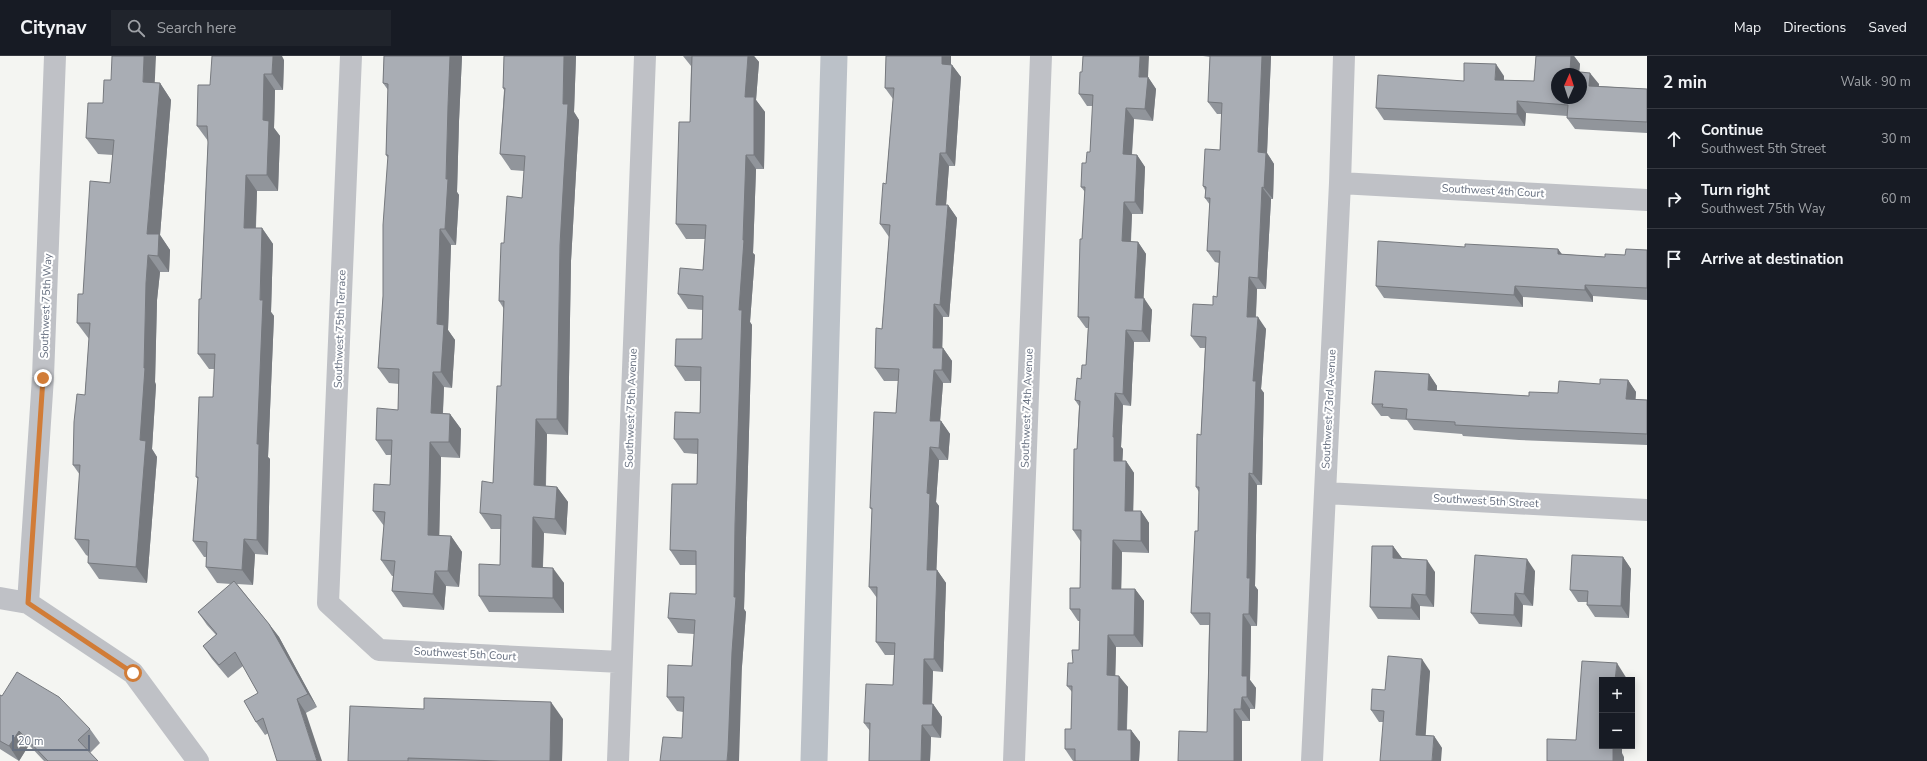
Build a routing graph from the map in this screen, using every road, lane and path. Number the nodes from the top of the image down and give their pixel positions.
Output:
1 (55, 56) edge
2 (352, 56) edge
3 (645, 56) edge
4 (1040, 56) edge
5 (1344, 56) edge
6 (1340, 183) junction
7 (1647, 200) edge
8 (1325, 493) junction
9 (1647, 510) edge
10 (0, 598) edge
11 (28, 603) junction
12 (328, 603) joint
13 (621, 662) junction
14 (198, 761) edge
15 (618, 761) edge
16 (1014, 761) edge
17 (1312, 761) edge

1 - 11 street, Southwest 75th Way
2 - 12 street, Southwest 75th Terrace
3 - 13 street, Southwest 75th Avenue
4 - 16 street, Southwest 74th Avenue
5 - 6 street, Southwest 73rd Avenue
6 - 7 street, Southwest 4th Court
6 - 8 street, Southwest 73rd Avenue
8 - 9 street, Southwest 5th Street
8 - 17 street, Southwest 73rd Avenue
10 - 11 street
11 - 14 street
12 - 13 street, Southwest 5th Court
13 - 15 street, Southwest 75th Avenue

